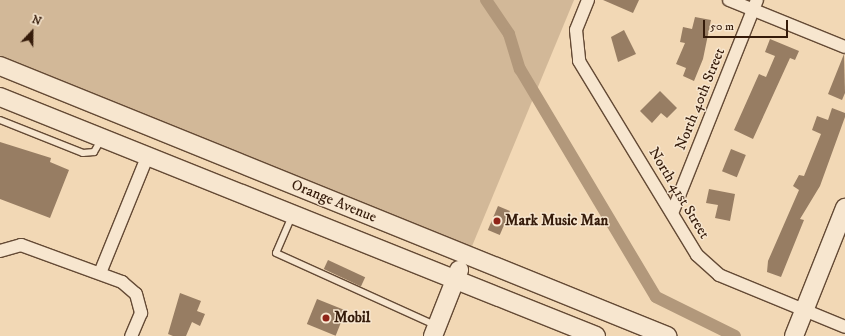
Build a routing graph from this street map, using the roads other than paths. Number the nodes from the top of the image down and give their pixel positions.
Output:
1 (588, 0) edge
2 (729, 0) edge
3 (755, 5) edge
4 (845, 47) edge
5 (0, 66) edge
6 (0, 81) edge
7 (0, 97) edge
8 (112, 112) junction
9 (0, 120) edge
10 (101, 138) junction
11 (147, 157) junction
12 (845, 208) edge
13 (673, 211) junction
14 (292, 215) junction
15 (0, 251) edge
16 (465, 256) junction
17 (100, 273) junction
18 (455, 280) junction
19 (805, 311) junction
20 (845, 327) edge
21 (435, 331) edge
22 (131, 336) edge
23 (596, 336) edge
24 (667, 336) edge
25 (794, 336) edge

1 - 13 street, North 41st Street
2 - 3 street
3 - 4 street
3 - 13 street, North 40th Street
5 - 8 main road, Orange Avenue
6 - 8 main road
7 - 10 main road, Orange Avenue
8 - 16 main road, Orange Avenue
9 - 10 lane
10 - 11 main road, Orange Avenue
11 - 14 main road, Orange Avenue
11 - 17 street
12 - 19 main road
13 - 19 street, North 41st Street
14 - 18 main road, Orange Avenue
14 - 21 lane
15 - 17 street
16 - 18 main road
16 - 24 main road, Orange Avenue
17 - 22 street
18 - 21 main road
18 - 23 main road, Orange Avenue
19 - 20 street, North 41st Street
19 - 25 main road

